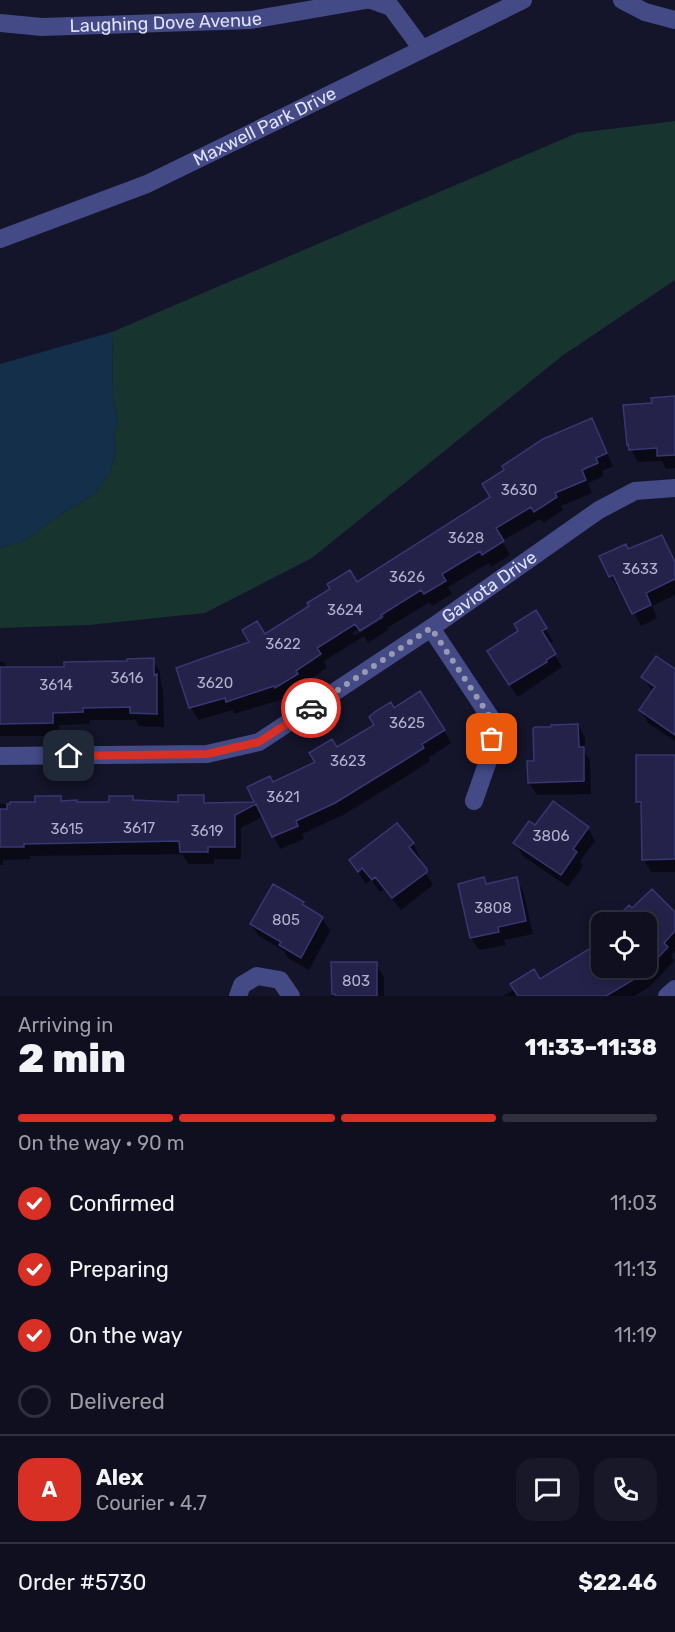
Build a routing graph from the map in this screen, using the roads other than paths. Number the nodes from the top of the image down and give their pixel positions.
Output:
1 (366, 0) edge
2 (371, 0) edge
3 (523, 0) edge
4 (622, 0) edge
5 (675, 20) edge
6 (0, 23) edge
7 (422, 49) junction
8 (0, 239) edge
9 (675, 489) edge
10 (431, 628) junction
11 (0, 756) edge
12 (474, 801) dead end
13 (675, 989) edge
14 (238, 996) edge
15 (291, 996) edge
16 (667, 996) edge

1 - 6 street, Laughing Dove Avenue
2 - 7 street
3 - 7 street, Maxwell Park Drive
4 - 5 street
7 - 8 street, Maxwell Park Drive
9 - 10 street, Gaviota Drive
10 - 11 street, Gaviota Drive
10 - 12 street
13 - 16 street
14 - 15 street

